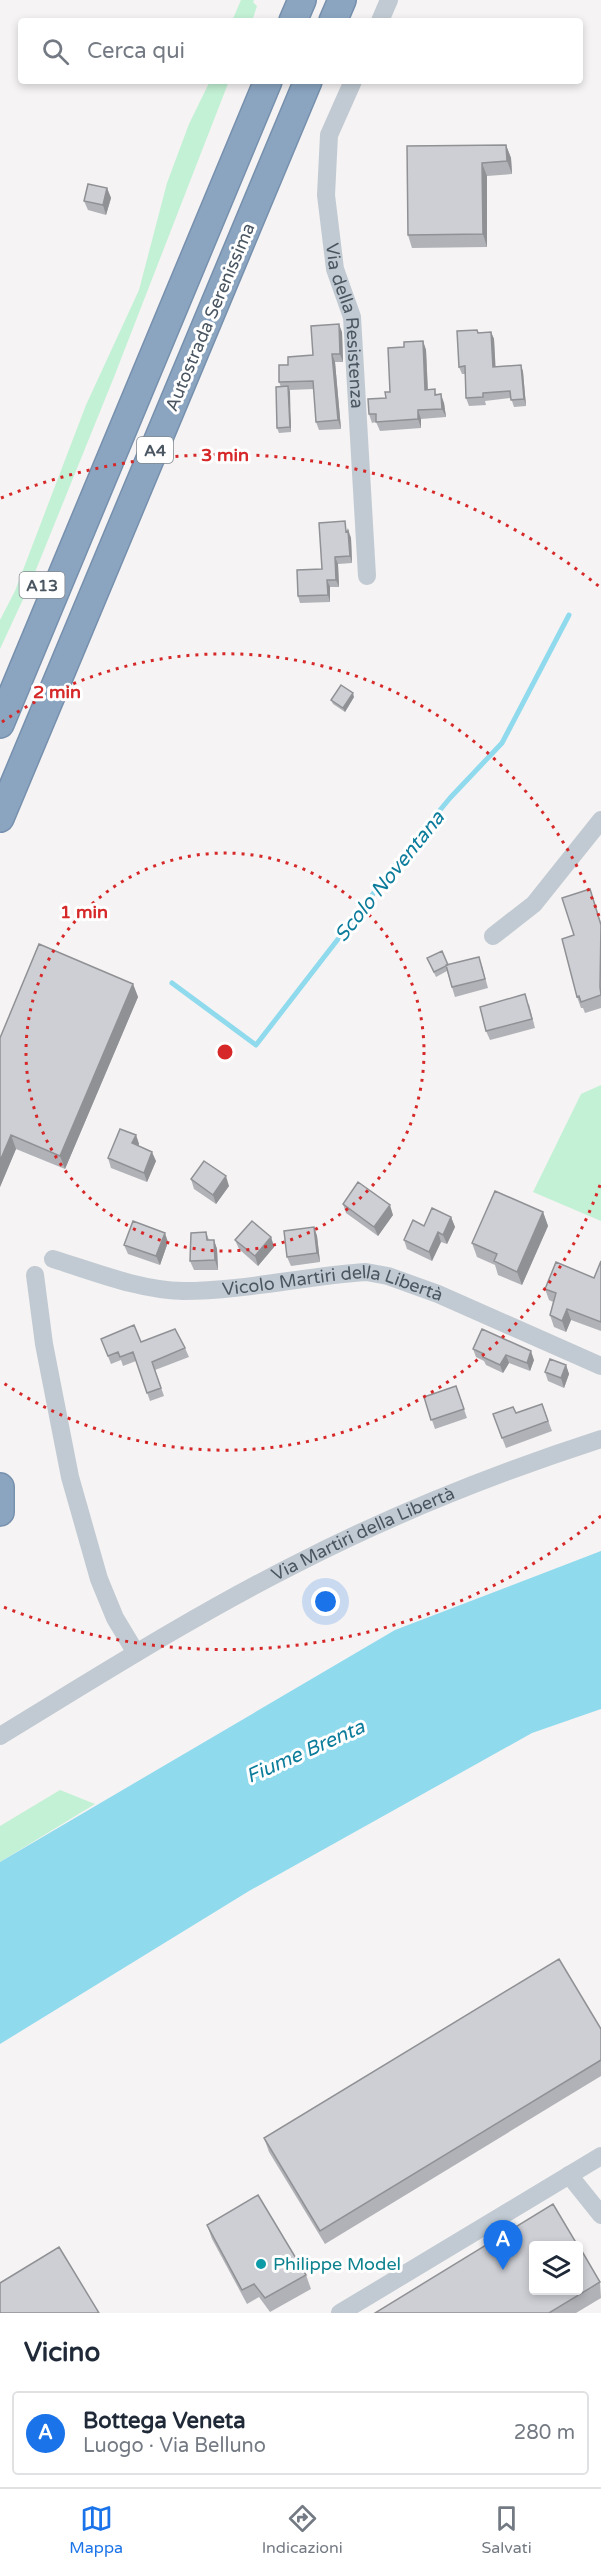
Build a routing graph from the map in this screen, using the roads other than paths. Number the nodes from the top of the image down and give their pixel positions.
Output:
1 (302, 0) edge
2 (342, 0) edge
3 (389, 0) edge
4 (294, 18) edge
5 (334, 18) edge
6 (381, 18) edge
7 (267, 84) edge
8 (307, 84) edge
9 (352, 84) edge
10 (94, 498) junction
11 (367, 576) dead end
12 (0, 676) edge
13 (0, 724) edge
14 (0, 818) edge
15 (601, 820) edge
16 (493, 936) dead end
17 (53, 1259) dead end
18 (34, 1275) dead end
19 (601, 1366) edge
20 (601, 1439) edge
21 (0, 1488) edge
22 (0, 1512) edge
23 (136, 1653) junction
24 (0, 1736) edge
25 (601, 2156) edge
26 (569, 2175) junction
27 (601, 2215) edge
28 (340, 2313) edge

1 - 4 highway
2 - 5 highway
3 - 6 street
7 - 10 highway, Autostrada Serenissima / A4
8 - 14 highway, Autostrada Serenissima / A4
9 - 11 street, Via della Resistenza
10 - 12 highway, A13
10 - 13 highway, Autostrada Serenissima / A4
15 - 16 street
17 - 19 street, Vicolo Martiri della Libertà
18 - 23 street
20 - 23 street, Via Martiri della Libertà
21 - 22 highway
23 - 24 street, Via Martiri della Libertà
25 - 26 street
26 - 27 street
26 - 28 street

